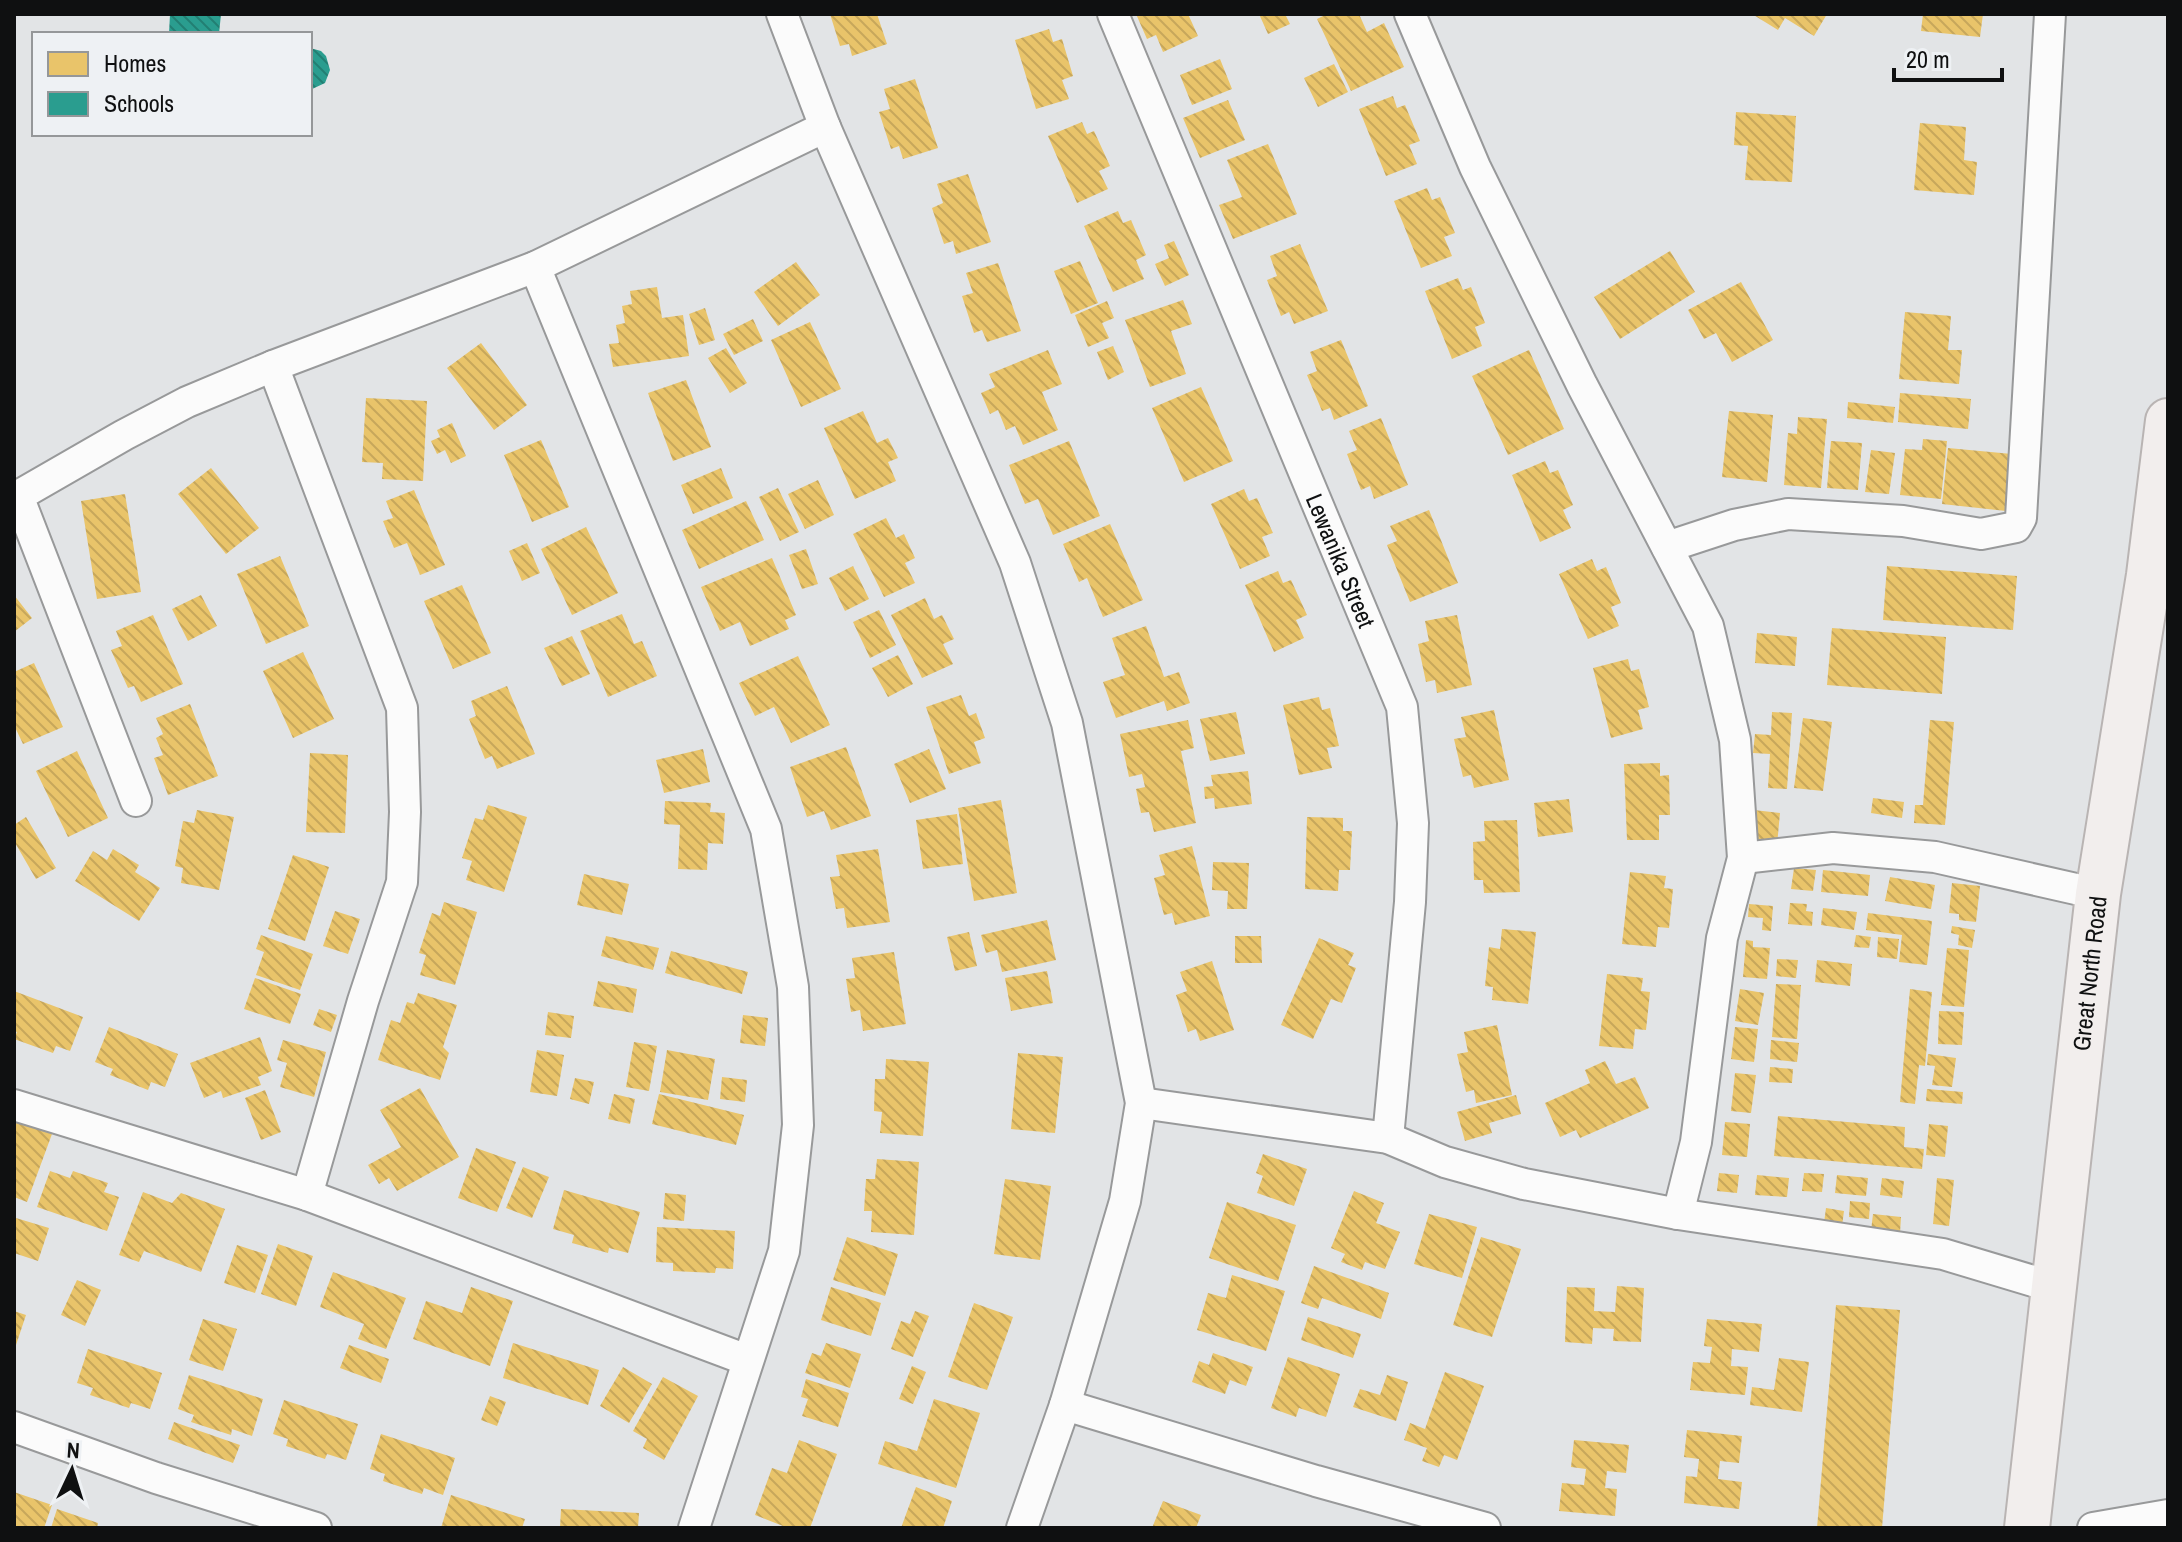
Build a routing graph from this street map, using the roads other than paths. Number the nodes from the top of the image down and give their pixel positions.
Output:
1 (782, 14) edge
2 (1113, 14) edge
3 (1410, 14) edge
4 (2050, 14) edge
5 (825, 127) junction
6 (535, 267) junction
7 (273, 366) junction
8 (2168, 421) edge
9 (16, 497) edge
10 (1667, 547) junction
11 (136, 801) dead end
12 (1743, 858) junction
13 (2098, 894) junction
14 (1141, 1103) junction
15 (14, 1105) edge
16 (1388, 1138) junction
17 (307, 1195) junction
18 (1678, 1214) junction
19 (2053, 1287) junction
20 (747, 1360) junction
21 (1065, 1405) junction
22 (14, 1427) edge
23 (2168, 1515) edge
24 (316, 1528) edge
25 (694, 1528) edge
26 (1022, 1528) edge
27 (1485, 1528) edge
28 (2027, 1528) edge
29 (2093, 1528) edge

1 - 5 street
2 - 16 street, Lewanika Street
3 - 10 street
4 - 10 street
5 - 6 street
5 - 14 street
6 - 7 street
6 - 20 street
7 - 9 street
7 - 17 street
8 - 13 highway, Great North Road
9 - 11 street
10 - 12 street
12 - 13 street
12 - 18 street
13 - 19 highway, Great North Road
14 - 16 street
14 - 21 street
15 - 17 street
16 - 18 street
17 - 20 street
18 - 19 street
19 - 28 highway, Great North Road
20 - 25 street
21 - 26 street
21 - 27 street
22 - 24 street
23 - 29 street

